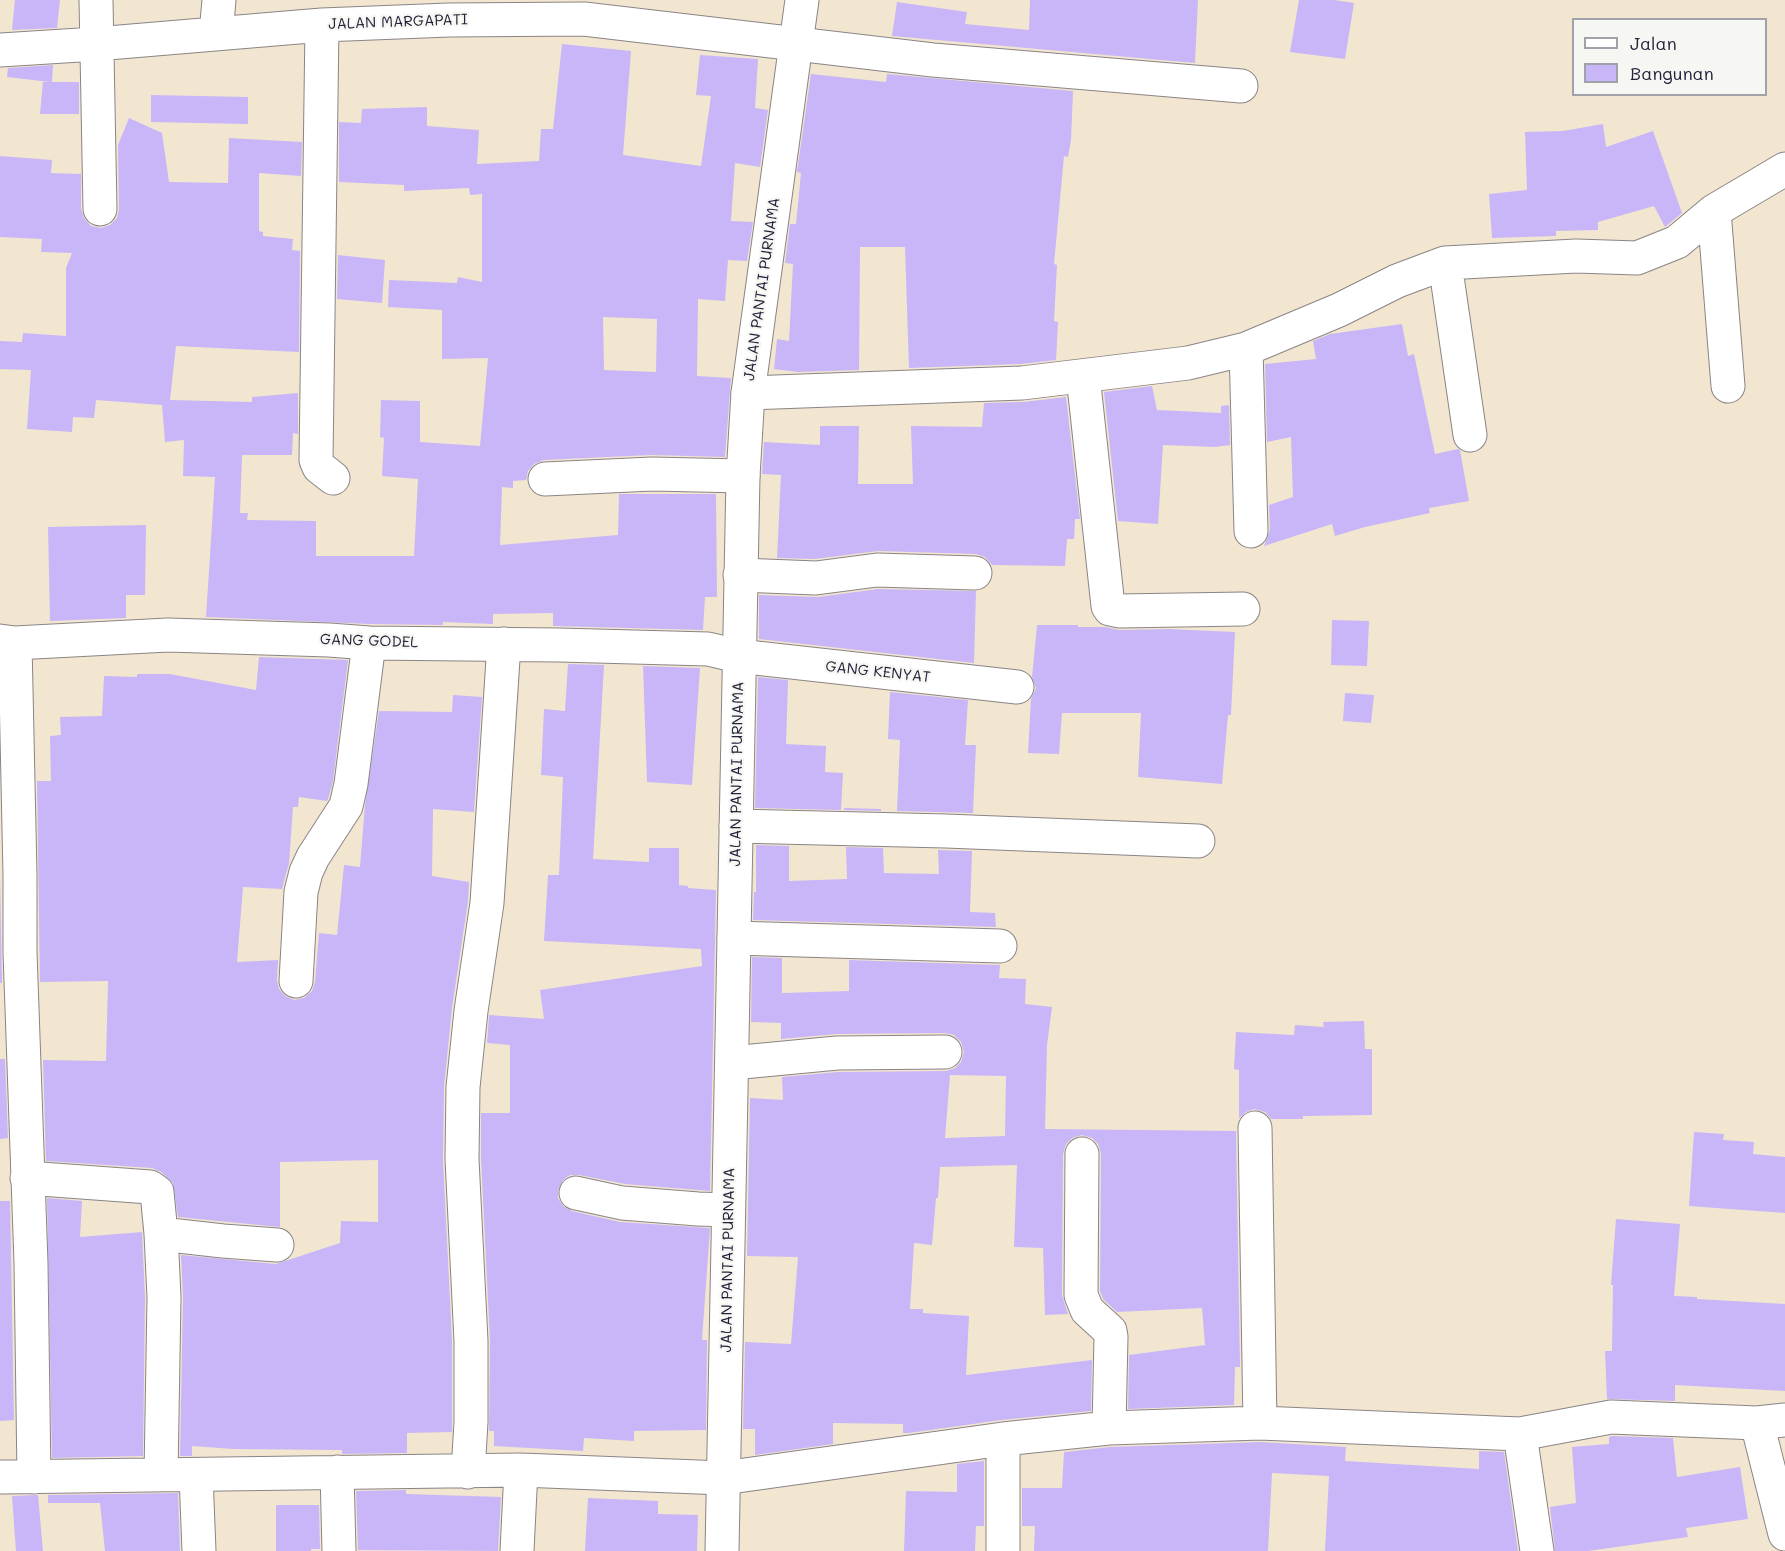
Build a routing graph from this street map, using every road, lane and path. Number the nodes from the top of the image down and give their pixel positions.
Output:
1 (96, 0) edge
2 (219, 0) edge
3 (802, 0) edge
4 (583, 10) edge
5 (322, 25) junction
6 (216, 34) junction
7 (795, 43) junction
8 (96, 44) junction
9 (0, 50) edge
10 (1241, 86) dead end
11 (1785, 169) edge
12 (100, 209) dead end
13 (1714, 212) junction
14 (1445, 264) junction
15 (1246, 349) junction
16 (1083, 376) junction
17 (1728, 386) dead end
18 (748, 393) junction
19 (1470, 435) dead end
20 (743, 476) junction
21 (333, 478) dead end
22 (545, 478) dead end
23 (1251, 531) dead end
24 (975, 573) dead end
25 (740, 575) junction
26 (1243, 609) dead end
27 (7, 642) edge
28 (369, 643) junction
29 (504, 644) junction
30 (738, 656) junction
31 (1017, 687) dead end
32 (736, 826) junction
33 (1198, 841) dead end
34 (734, 938) junction
35 (1000, 946) dead end
36 (296, 981) dead end
37 (945, 1052) dead end
38 (732, 1063) junction
39 (1255, 1128) dead end
40 (1082, 1154) dead end
41 (27, 1178) junction
42 (576, 1193) dead end
43 (728, 1210) junction
44 (161, 1233) junction
45 (277, 1245) dead end
46 (1771, 1422) edge
47 (1260, 1423) junction
48 (1109, 1428) junction
49 (1520, 1434) junction
50 (1003, 1439) junction
51 (521, 1470) junction
52 (337, 1472) junction
53 (468, 1472) junction
54 (161, 1475) junction
55 (196, 1476) junction
56 (0, 1477) edge
57 (34, 1477) junction
58 (723, 1478) junction
59 (1785, 1534) edge
60 (199, 1551) edge
61 (339, 1551) edge
62 (517, 1551) edge
63 (722, 1551) edge
64 (1003, 1551) edge
65 (1537, 1551) edge

1 - 8 street
2 - 6 street
3 - 7 street, JALAN PANTAI PURNAMA
4 - 5 street, JALAN MARGAPATI
4 - 7 street, JALAN MARGAPATI
5 - 6 street, JALAN MARGAPATI
5 - 21 street
6 - 8 street, JALAN MARGAPATI
7 - 10 street, JALAN MARGAPATI
7 - 18 street, JALAN PANTAI PURNAMA
8 - 9 street, JALAN MARGAPATI
8 - 12 street
11 - 13 street
13 - 14 street
13 - 17 street
14 - 15 street
14 - 19 street
15 - 16 street
15 - 23 street
16 - 18 street
16 - 26 street
18 - 20 street, JALAN PANTAI PURNAMA
20 - 22 street
20 - 25 street, JALAN PANTAI PURNAMA
24 - 25 street
25 - 30 street, JALAN PANTAI PURNAMA
27 - 28 street, GANG GODEL
27 - 41 street
28 - 29 street, GANG GODEL
28 - 36 street
29 - 30 street, GANG GODEL
29 - 53 street
30 - 31 street, GANG KENYAT
30 - 32 street, JALAN PANTAI PURNAMA
32 - 33 street
32 - 34 street, JALAN PANTAI PURNAMA
34 - 35 street
34 - 38 street, JALAN PANTAI PURNAMA
37 - 38 street
38 - 43 street, JALAN PANTAI PURNAMA
39 - 47 street
40 - 48 street
41 - 44 street
41 - 57 street
42 - 43 street
43 - 58 street, JALAN PANTAI PURNAMA
44 - 45 street
44 - 54 street
46 - 49 street
46 - 59 street
47 - 48 street
47 - 49 street
48 - 50 street
49 - 65 street
50 - 58 street
50 - 64 street
51 - 53 street
51 - 58 street
51 - 62 street
52 - 53 street
52 - 55 street
52 - 61 street
54 - 55 street
54 - 57 street
55 - 60 street
56 - 57 street
58 - 63 street, JALAN PANTAI PURNAMA

